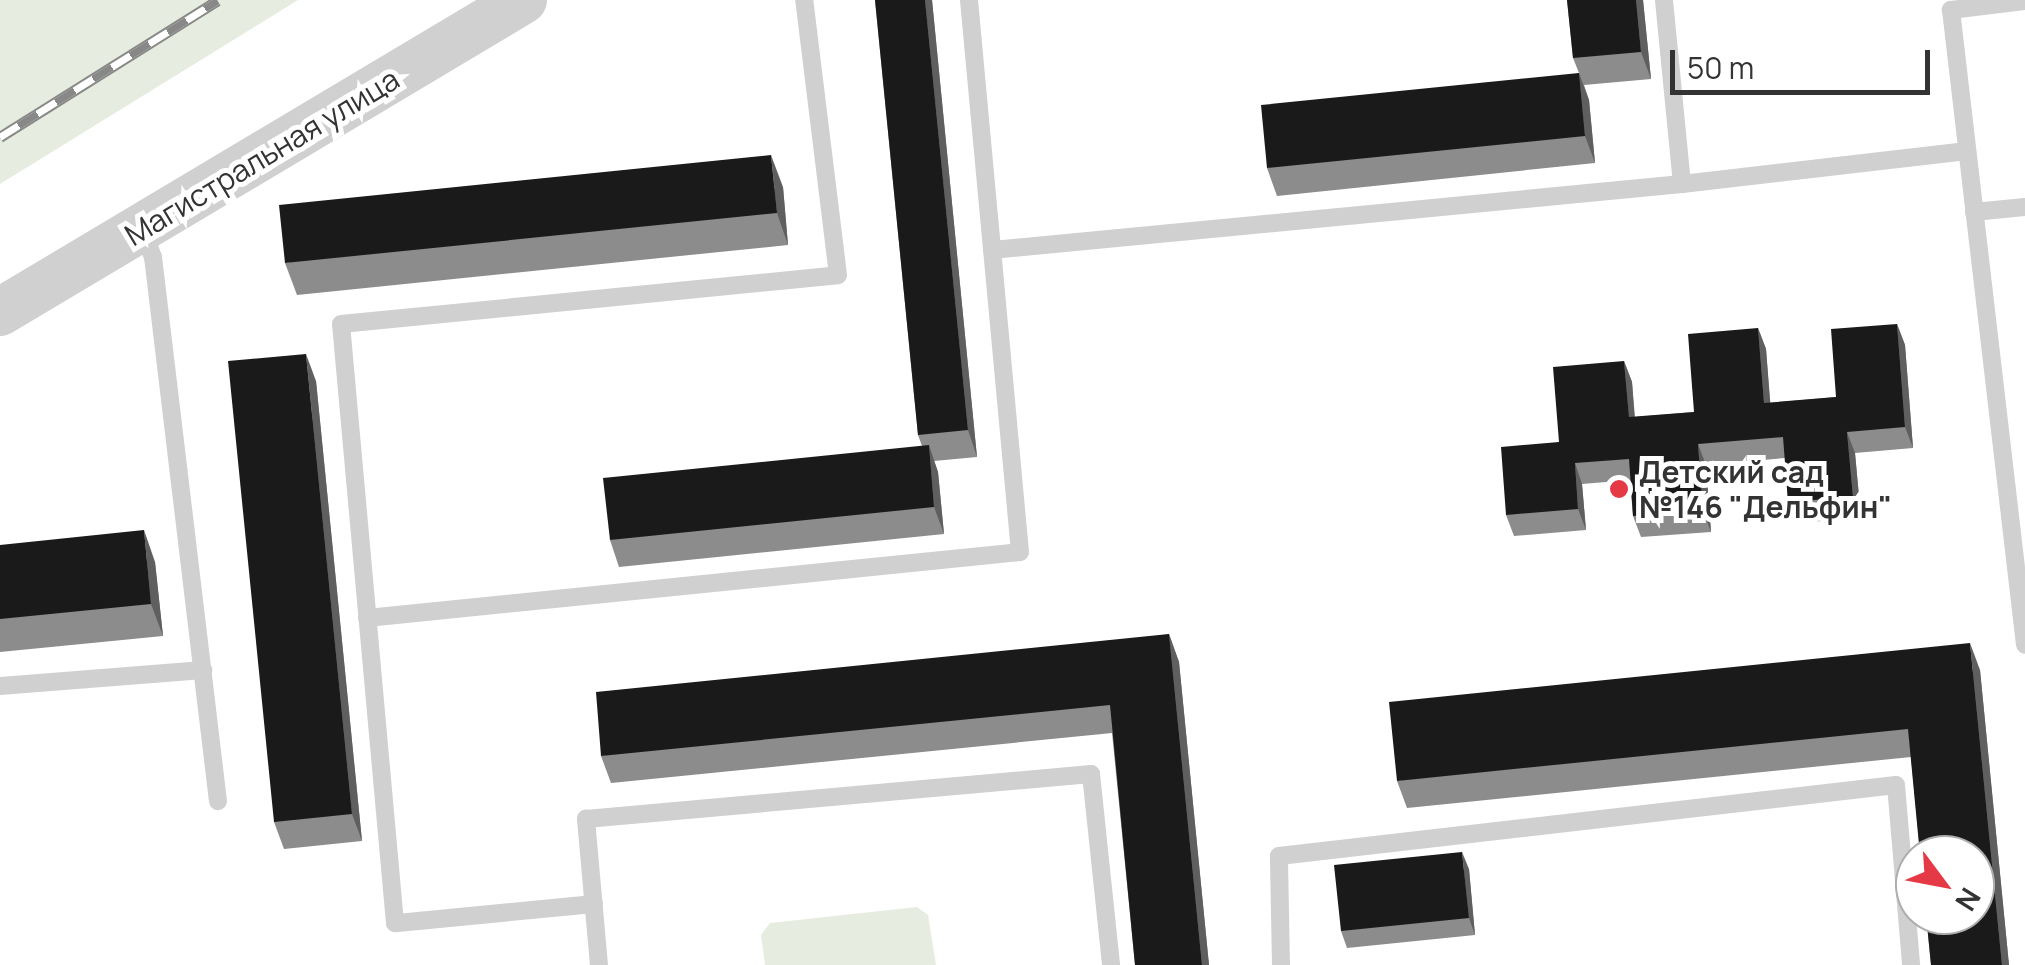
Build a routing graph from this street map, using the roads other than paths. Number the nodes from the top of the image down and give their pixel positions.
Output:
1 (523, 0) edge
2 (804, 0) edge
3 (969, 0) edge
4 (1664, 0) edge
5 (2025, 1) edge
6 (1967, 151) junction
7 (1682, 184) junction
8 (2025, 207) edge
9 (1974, 212) junction
10 (143, 229) junction
11 (992, 250) junction
12 (0, 312) edge
13 (367, 618) junction
14 (2025, 645) edge
15 (203, 670) junction
16 (0, 686) edge
17 (218, 801) dead end
18 (594, 904) junction
19 (600, 965) edge
20 (1111, 965) edge
21 (1281, 965) edge
22 (1910, 965) edge

1 - 10 street, Магистральная улица
2 - 13 lane
3 - 11 lane
4 - 7 lane
5 - 6 lane
6 - 7 lane
6 - 9 lane
7 - 11 lane
8 - 9 lane
9 - 14 lane
10 - 12 street, Магистральная улица
10 - 15 lane
11 - 13 lane
13 - 18 lane
15 - 16 lane
15 - 17 lane
18 - 19 lane
18 - 20 lane
21 - 22 lane

